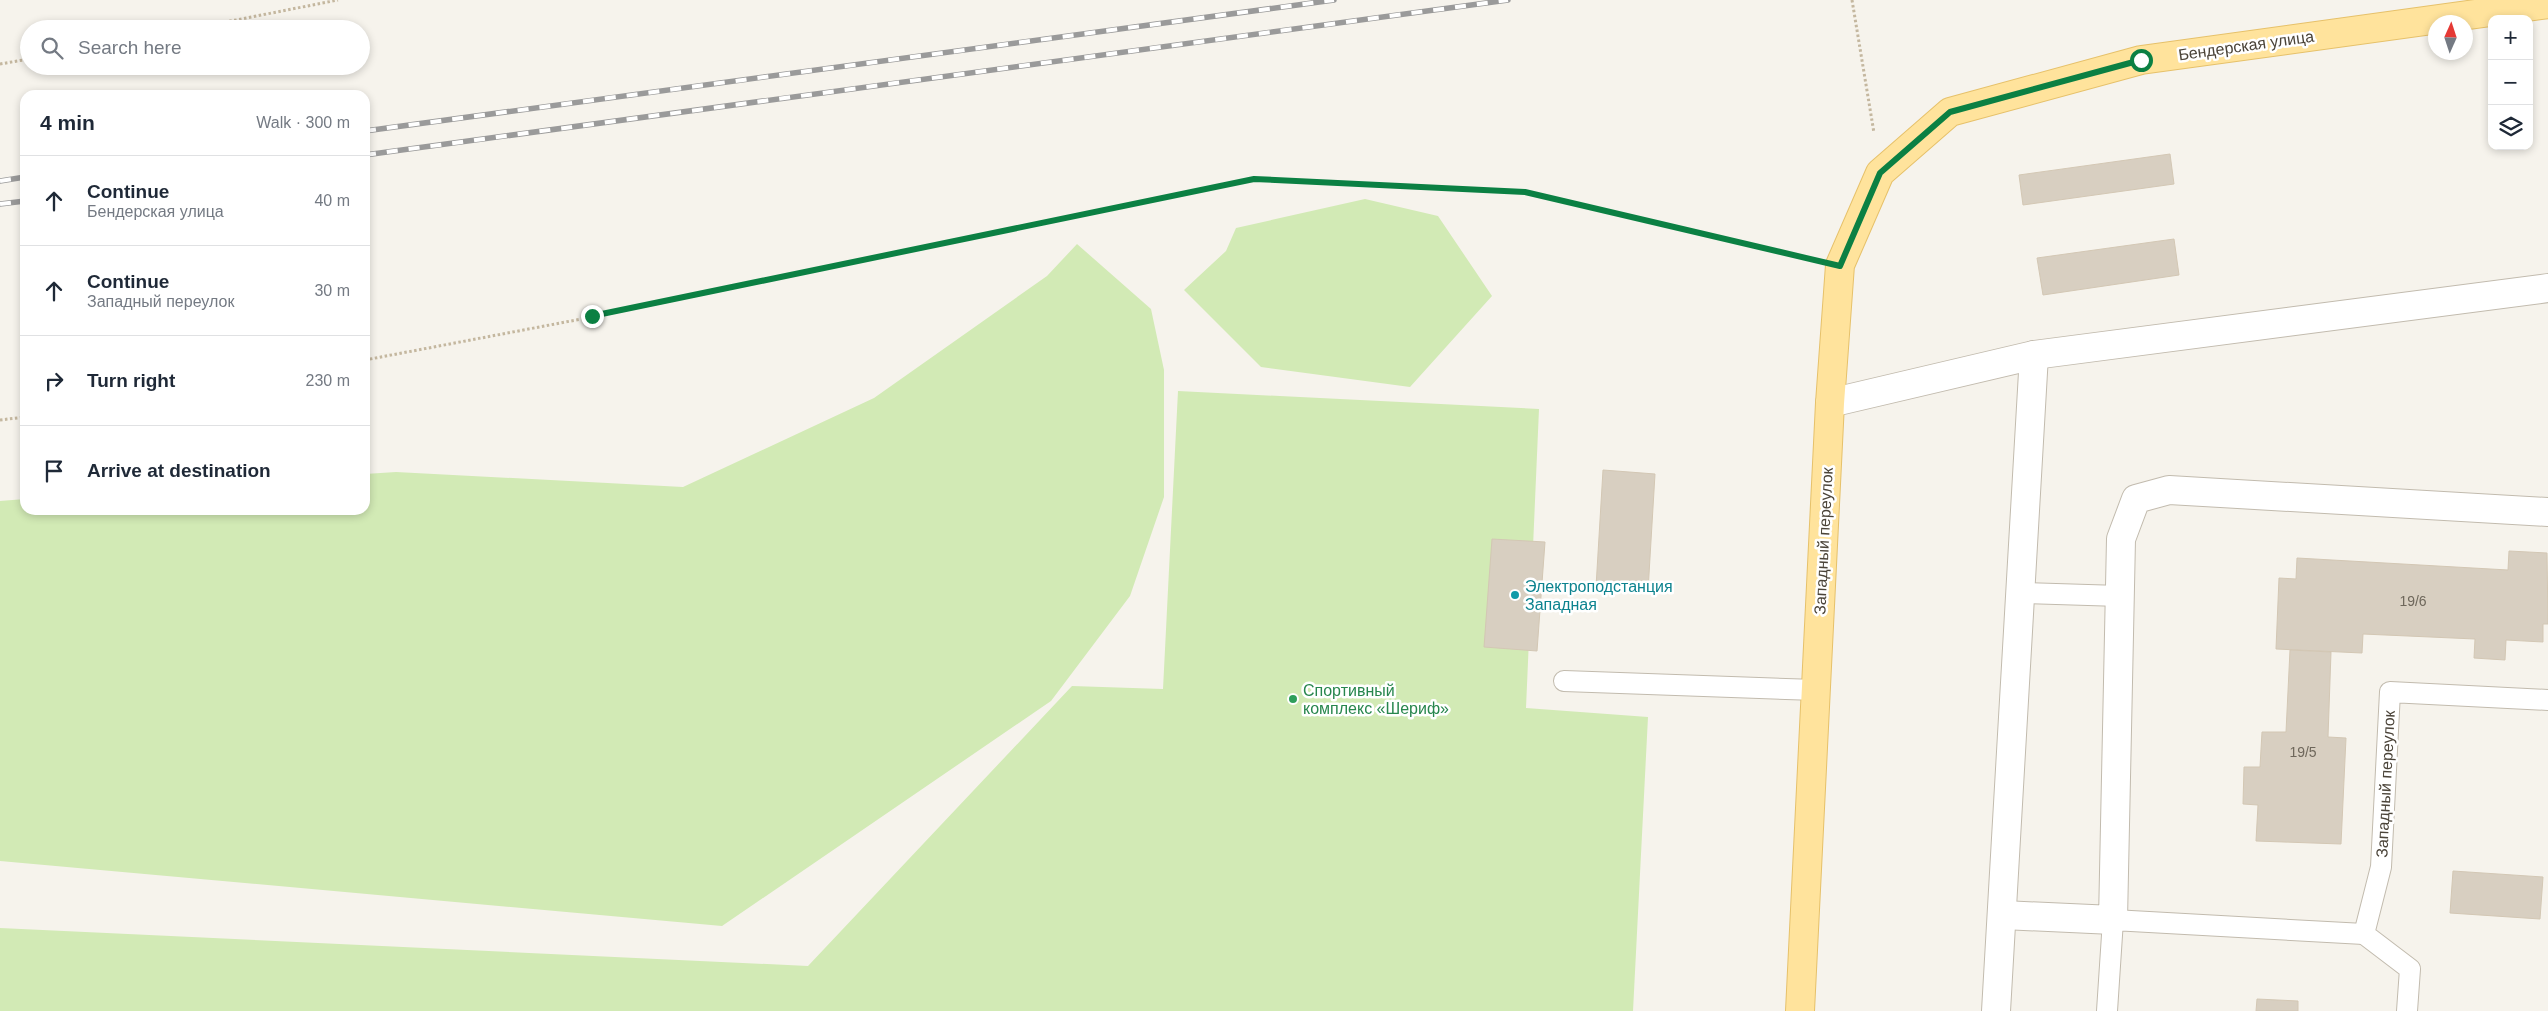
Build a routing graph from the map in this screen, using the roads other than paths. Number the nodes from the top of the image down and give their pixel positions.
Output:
1 (2548, 4) edge
2 (1950, 112) joint
3 (2548, 288) edge
4 (2034, 355) junction
5 (1830, 403) junction
6 (2548, 512) edge
7 (2020, 593) junction
8 (2120, 596) junction
9 (1564, 681) dead end
10 (1816, 690) junction
11 (2548, 700) edge
12 (2003, 916) junction
13 (2113, 920) junction
14 (2364, 934) junction
15 (1800, 1011) edge
16 (1996, 1011) edge
17 (2107, 1011) edge
18 (2408, 1011) edge

1 - 2 main road, Бендерская улица
2 - 5 main road, Западный переулок
3 - 4 street
4 - 5 street
4 - 7 street
5 - 10 main road, Западный переулок
6 - 8 street
7 - 8 lane
7 - 12 street
8 - 13 street
9 - 10 lane
10 - 15 main road, Западный переулок
11 - 14 lane, Западный переулок
12 - 13 street
12 - 16 street
13 - 14 lane
13 - 17 lane
14 - 18 lane

